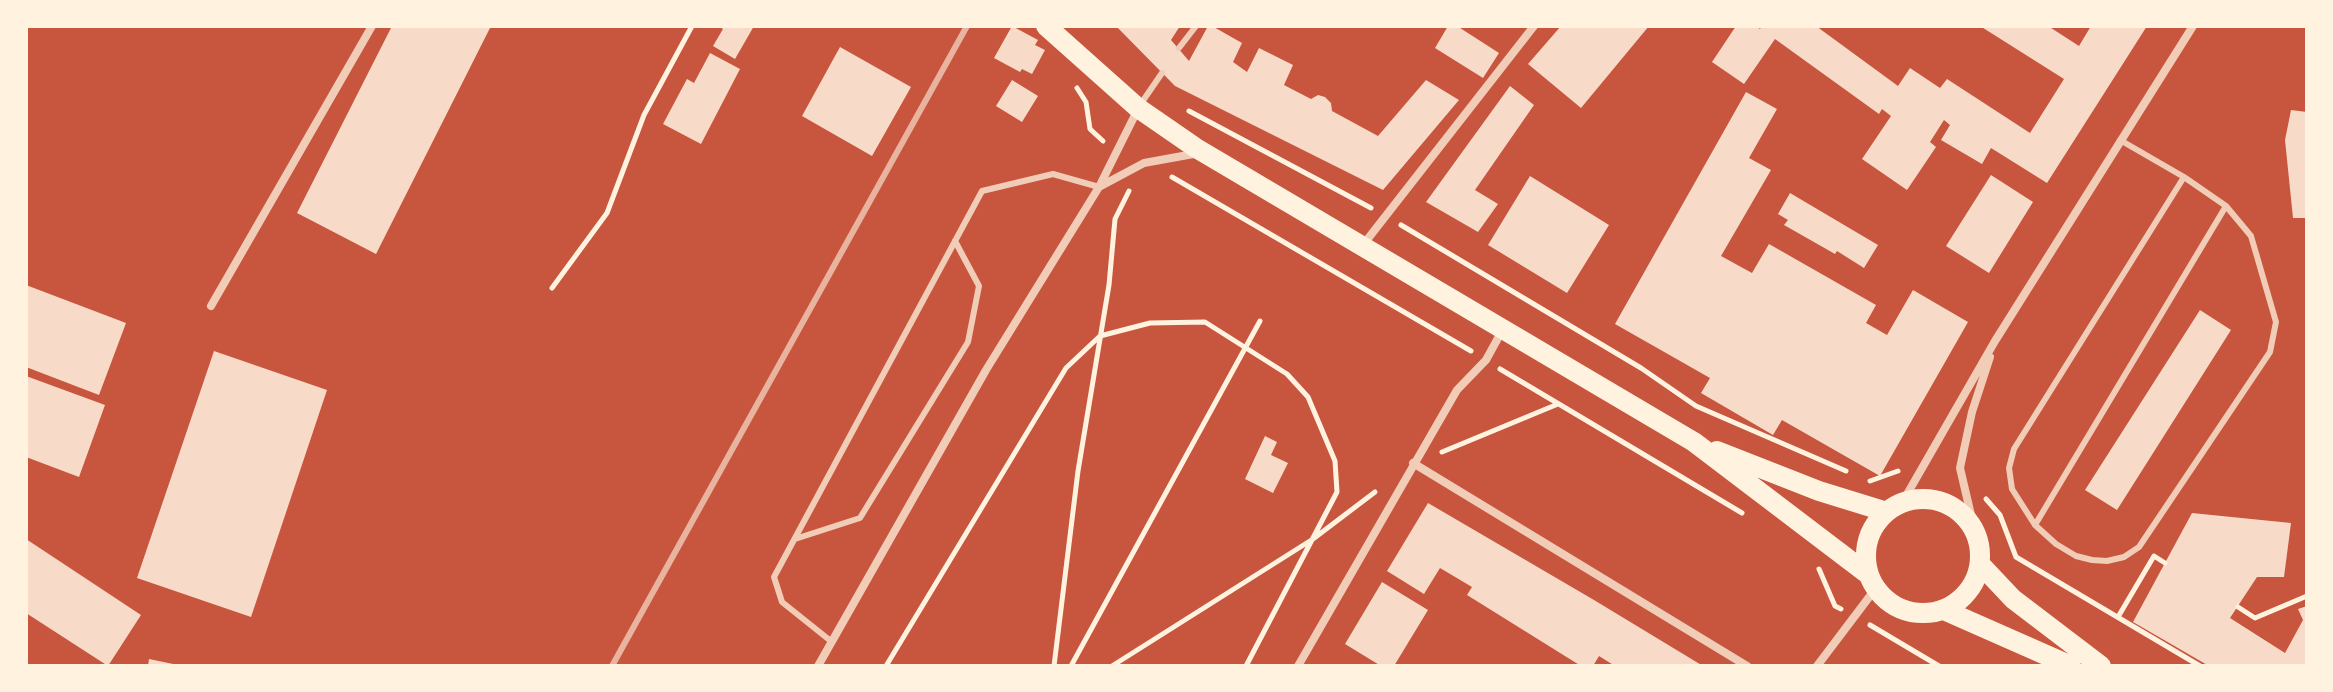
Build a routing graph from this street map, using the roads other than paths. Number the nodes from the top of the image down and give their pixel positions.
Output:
1 (372, 26) edge
2 (1046, 26) edge
3 (1196, 26) edge
4 (1534, 26) edge
5 (2193, 26) edge
6 (1179, 48) dead end
7 (1162, 73) dead end
8 (1138, 108) junction
9 (2120, 140) junction
10 (1203, 152) junction
11 (2184, 177) junction
12 (1099, 187) junction
13 (2226, 206) junction
14 (955, 241) junction
15 (1362, 246) junction
16 (211, 306) dead end
17 (1504, 328) junction
18 (1995, 341) junction
19 (1694, 442) junction
20 (1413, 463) junction
21 (1895, 507) junction
22 (2035, 525) junction
23 (1975, 532) junction
24 (795, 539) junction
25 (1980, 564) junction
26 (1873, 582) junction
27 (1944, 610) junction
28 (832, 642) junction
29 (818, 666) edge
30 (1298, 666) edge
31 (1747, 666) edge
32 (1817, 666) edge
33 (2071, 666) edge
34 (2101, 666) edge

1 - 16 street
2 - 8 main road
3 - 6 lane
4 - 15 street
5 - 9 street
7 - 8 lane
8 - 10 main road
8 - 12 street
9 - 11 lane
9 - 18 street
10 - 12 street
10 - 15 main road
11 - 13 lane
11 - 22 lane
12 - 14 lane
12 - 28 street
13 - 22 lane
13 - 22 lane
14 - 24 lane
14 - 24 lane
15 - 17 main road
17 - 19 main road
17 - 20 street
18 - 21 street
18 - 23 street
19 - 21 main road
19 - 26 main road
20 - 30 street
20 - 31 street
21 - 23 main road
21 - 26 main road
23 - 25 main road
24 - 28 lane
25 - 27 main road
25 - 34 main road
26 - 27 main road
26 - 32 street
27 - 33 main road
28 - 29 street

